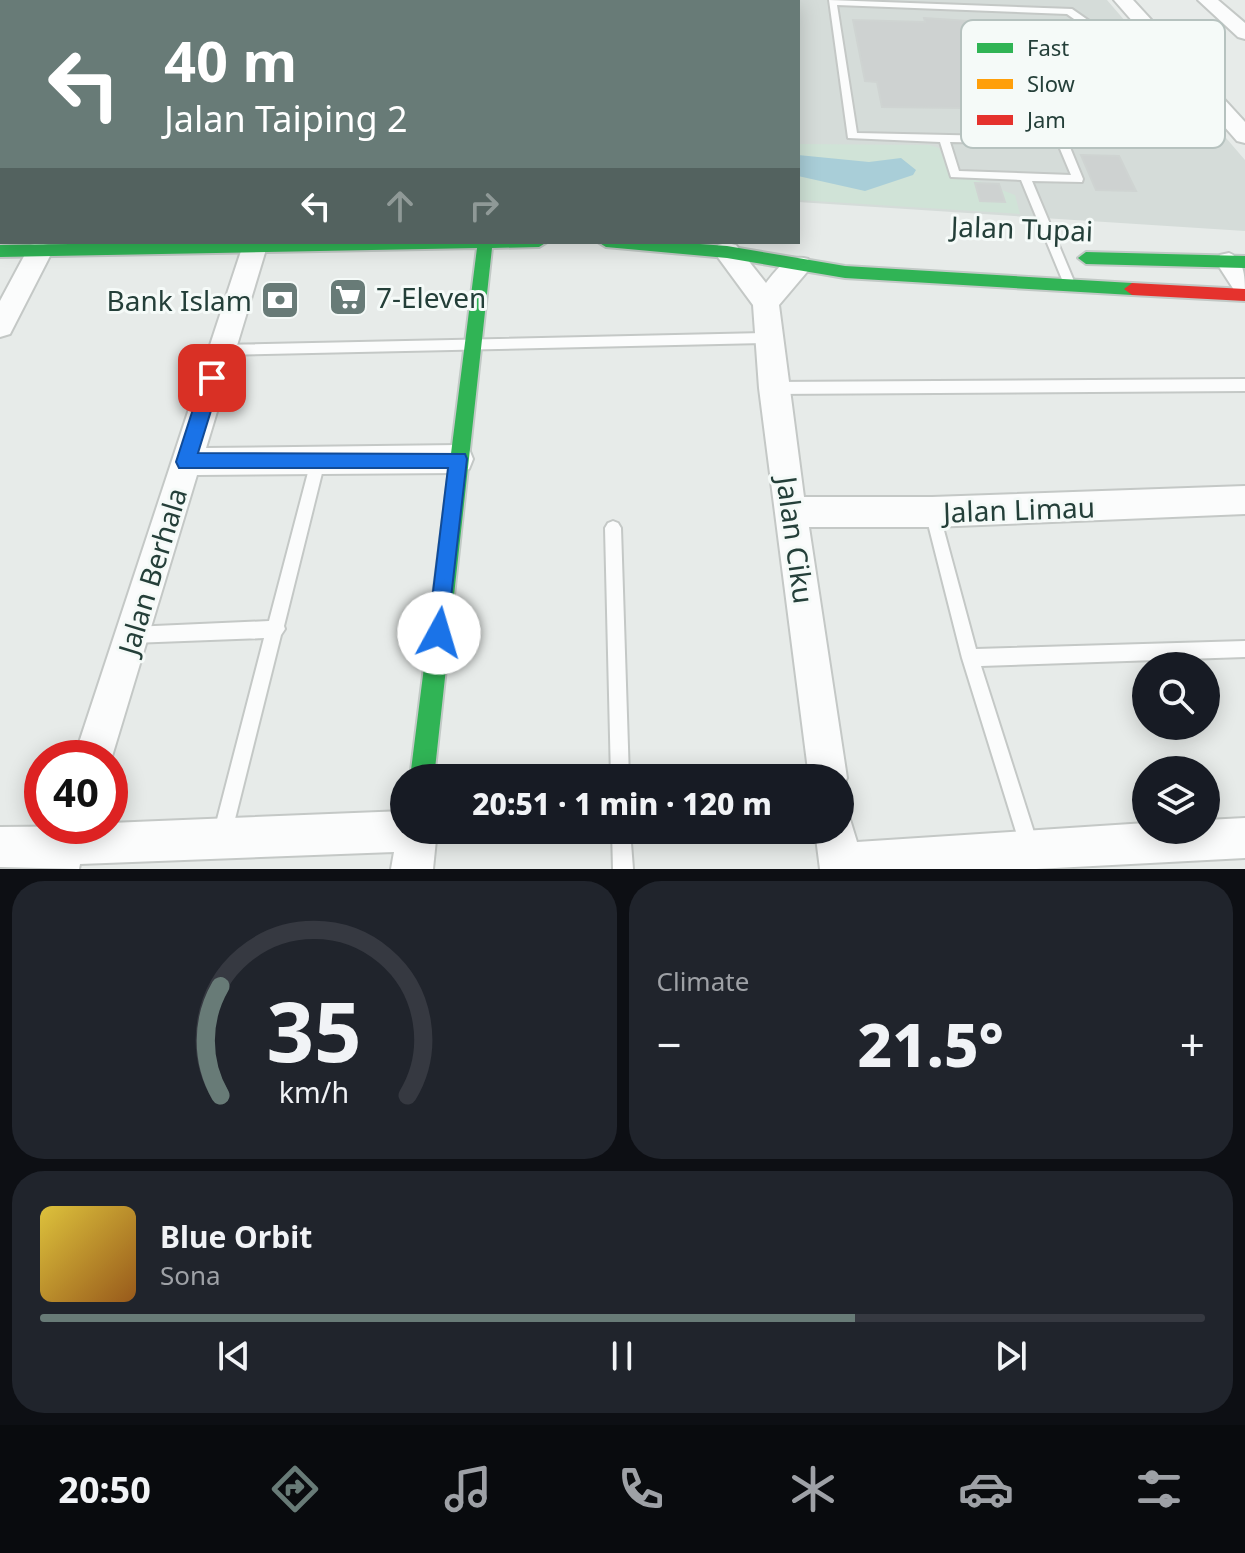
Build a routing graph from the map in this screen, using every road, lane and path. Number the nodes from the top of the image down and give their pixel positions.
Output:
1 (1123, 0) edge
2 (1207, 0) edge
3 (1082, 20) edge
4 (1141, 20) edge
5 (1245, 33) edge
6 (1225, 114) edge
7 (1245, 136) edge
8 (944, 138) junction
9 (961, 138) edge
10 (1065, 148) edge
11 (1025, 177) junction
12 (408, 244) edge
13 (485, 244) edge
14 (630, 244) edge
15 (144, 246) edge
16 (254, 246) junction
17 (0, 251) edge
18 (39, 252) junction
19 (727, 252) junction
20 (1051, 256) junction
21 (1237, 262) edge
22 (799, 266) junction
23 (1070, 286) junction
24 (1245, 286) edge
25 (1184, 293) junction
26 (1245, 295) edge
27 (766, 303) junction
28 (1224, 311) dead end
29 (0, 326) edge
30 (766, 338) junction
31 (471, 345) junction
32 (221, 350) junction
33 (1245, 385) edge
34 (773, 388) junction
35 (458, 459) junction
36 (318, 461) junction
37 (186, 462) junction
38 (1245, 500) edge
39 (793, 512) junction
40 (932, 512) junction
41 (613, 528) dead end
42 (277, 629) junction
43 (132, 635) junction
44 (1245, 649) edge
45 (970, 658) junction
46 (99, 740) edge
47 (424, 764) edge
48 (620, 764) edge
49 (826, 764) edge
50 (390, 831) edge
51 (1245, 838) edge
52 (221, 839) junction
53 (415, 844) edge
54 (622, 844) edge
55 (65, 846) edge
56 (0, 847) edge
57 (1030, 849) junction
58 (839, 854) edge
59 (412, 869) edge
60 (623, 869) edge

1 - 4 street
2 - 5 street
3 - 8 lane
6 - 7 street
8 - 9 lane
8 - 11 lane
10 - 11 lane
11 - 20 lane
12 - 16 main road
13 - 31 main road
14 - 19 main road
15 - 16 main road
15 - 18 main road
16 - 32 street, Jalan Berhala
17 - 18 main road
18 - 29 street
19 - 22 main road
19 - 27 street
20 - 21 main road, Jalan Tupai
20 - 23 lane
21 - 24 street
22 - 23 main road
22 - 27 street
23 - 25 main road
25 - 26 main road
25 - 28 main road
27 - 30 street, Jalan Ciku
30 - 31 lane
30 - 34 street, Jalan Ciku
31 - 32 lane
31 - 35 main road
32 - 37 street, Jalan Berhala
33 - 34 lane
34 - 39 street, Jalan Ciku
35 - 36 street
35 - 47 main road
36 - 37 street
36 - 42 lane
37 - 43 street, Jalan Berhala
38 - 40 street, Jalan Limau
39 - 40 street, Jalan Limau
39 - 49 street, Jalan Ciku
40 - 45 lane
41 - 48 lane
42 - 43 lane
42 - 52 lane
43 - 46 street, Jalan Berhala
44 - 45 lane
45 - 57 lane
50 - 52 street
51 - 57 street
52 - 55 street
53 - 59 street
54 - 60 lane
55 - 56 street
57 - 58 street

